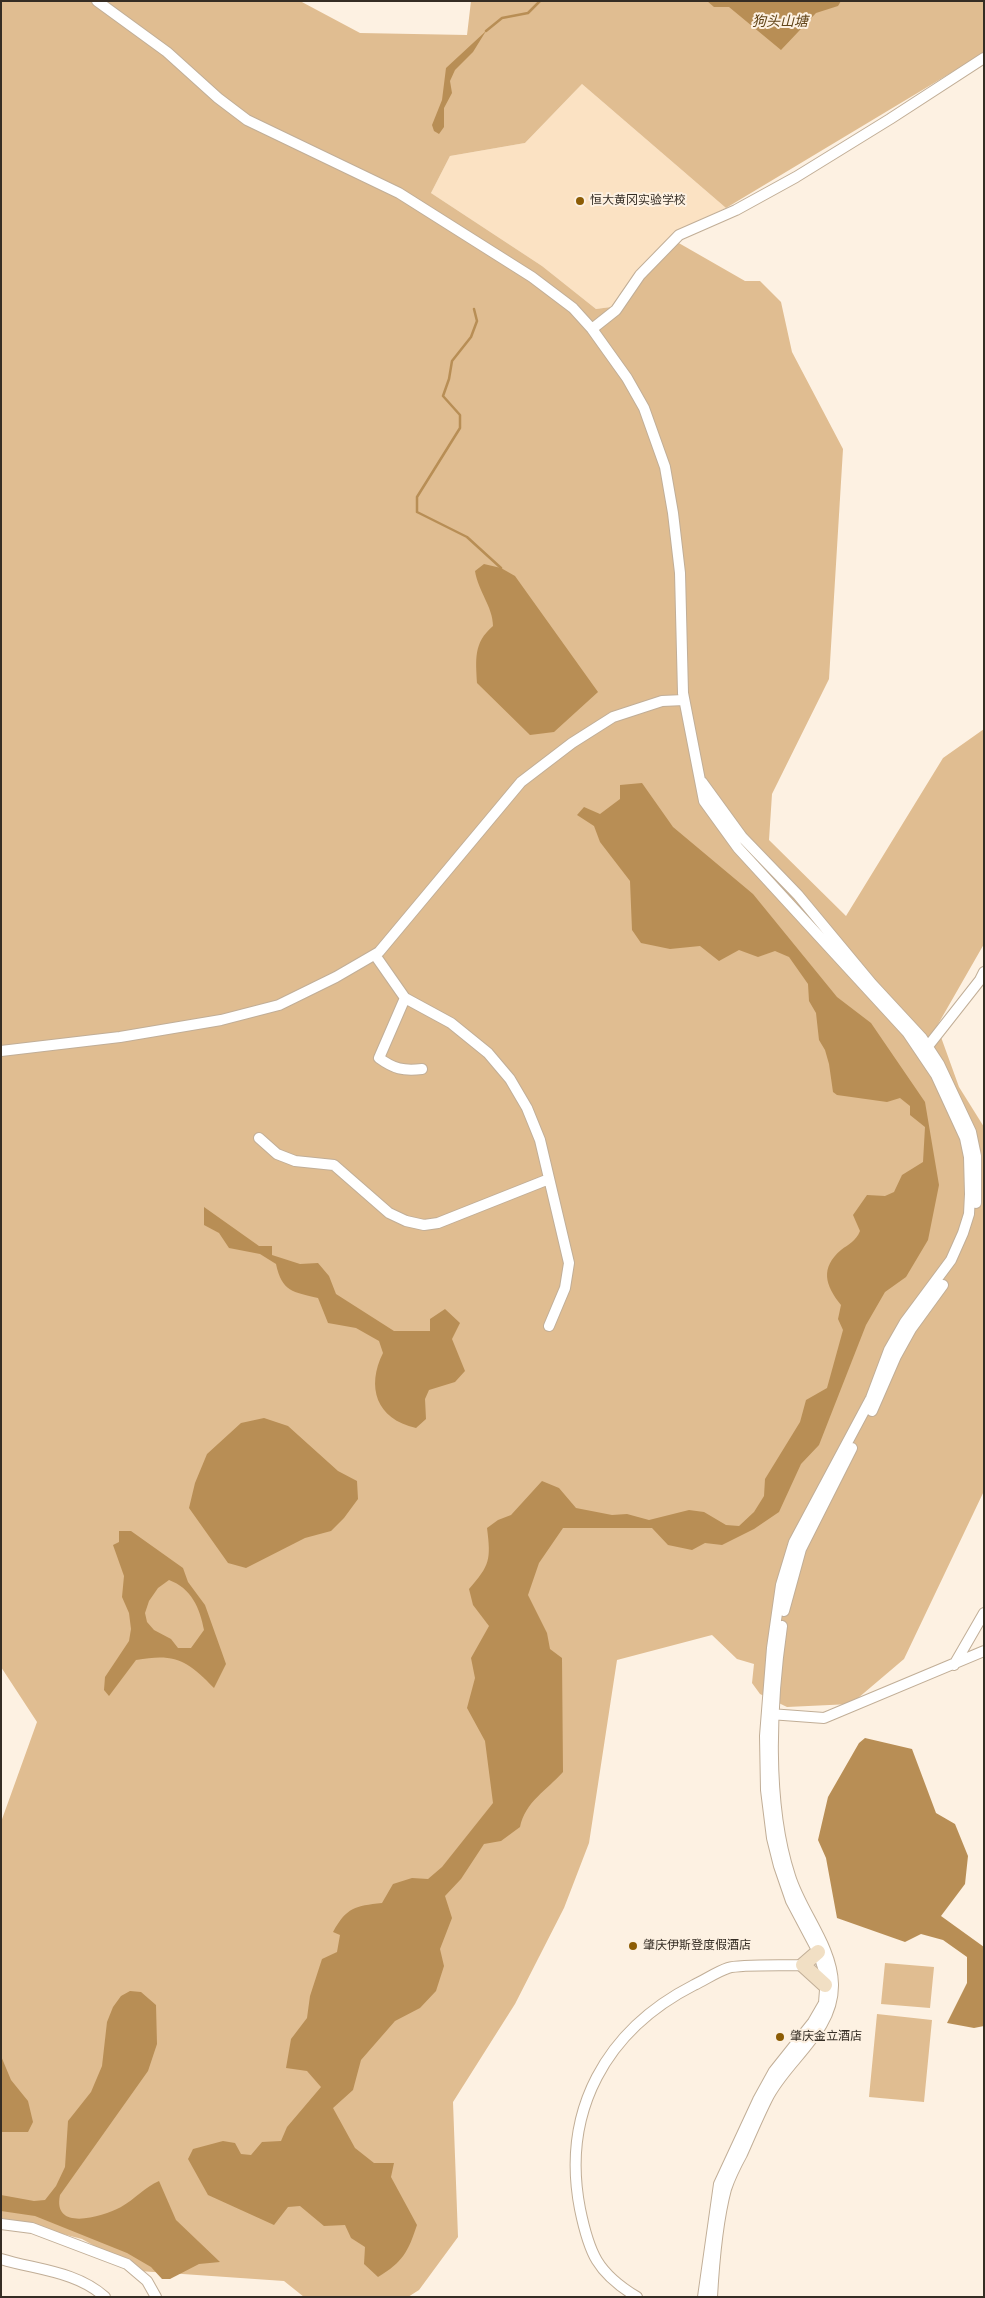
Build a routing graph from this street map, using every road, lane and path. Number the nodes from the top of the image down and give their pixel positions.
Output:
1 (97, 1) edge
2 (984, 58) edge
3 (592, 329) junction
4 (684, 700) junction
5 (374, 955) junction
6 (984, 972) edge
7 (405, 998) junction
8 (925, 1050) junction
9 (1, 1052) edge
10 (422, 1069) dead end
11 (260, 1138) dead end
12 (549, 1179) junction
13 (549, 1326) dead end
14 (984, 1614) edge
15 (984, 1651) edge
16 (954, 1664) junction
17 (771, 1714) junction
18 (818, 1952) junction
19 (803, 1965) junction
20 (825, 1985) junction
21 (1, 2224) edge
22 (1, 2259) edge
23 (704, 2295) edge
24 (105, 2297) edge
25 (156, 2297) edge
26 (637, 2297) edge

1 - 3 street
2 - 3 street
3 - 4 street
4 - 5 street
4 - 8 street
5 - 7 street
5 - 9 street
6 - 8 street
7 - 10 street
7 - 12 street
8 - 17 street
11 - 12 street
12 - 13 street
14 - 16 street
15 - 16 street
16 - 17 street
17 - 18 street
17 - 23 street
18 - 19 street
18 - 20 street
19 - 20 street
19 - 26 street
20 - 23 street
21 - 25 street
22 - 24 street

